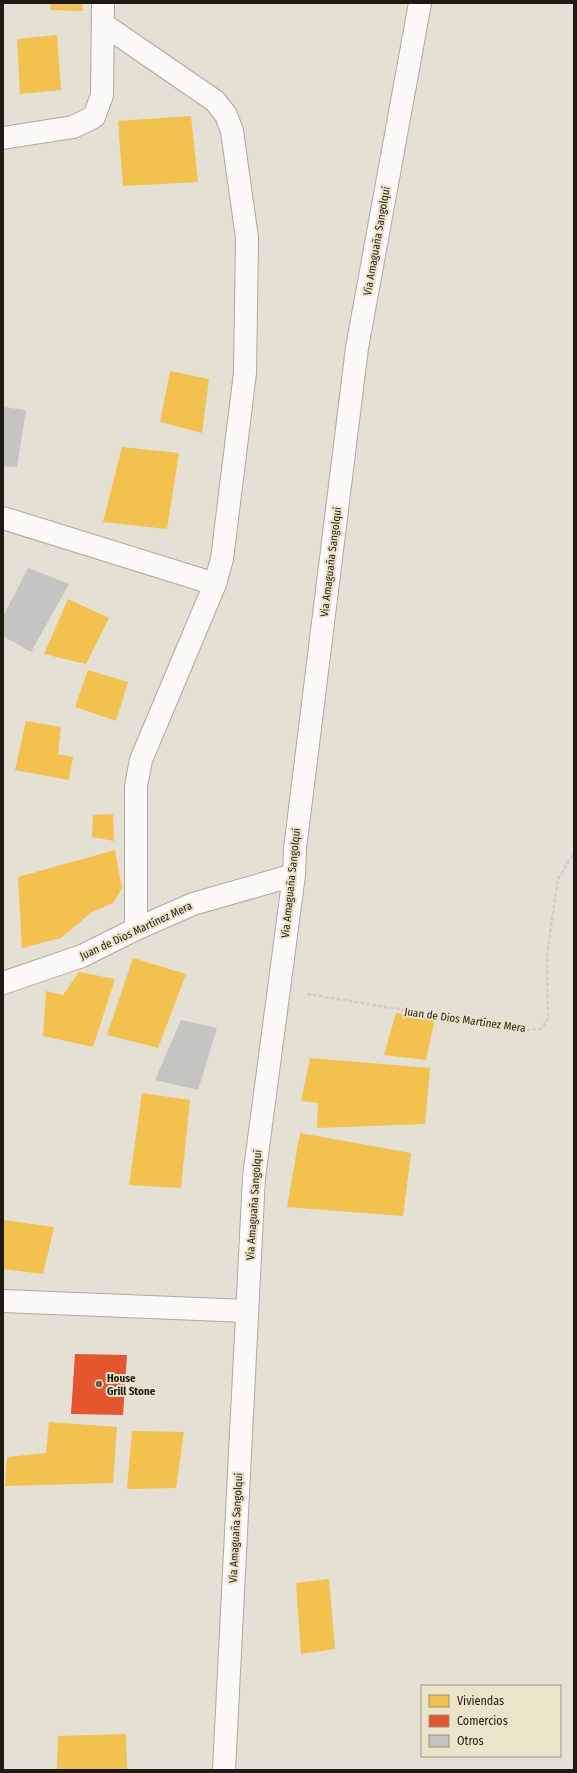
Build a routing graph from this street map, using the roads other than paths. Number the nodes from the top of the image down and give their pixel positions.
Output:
1 (420, 3) edge
2 (103, 13) edge
3 (3, 138) edge
4 (3, 518) edge
5 (215, 584) junction
6 (294, 875) junction
7 (136, 929) junction
8 (3, 983) edge
9 (3, 1301) edge
10 (247, 1311) junction
11 (224, 1770) edge

1 - 6 main road, Via Amaguaña Sangolquí
2 - 3 main road
2 - 5 main road
4 - 5 main road
5 - 7 main road
6 - 7 main road, Juan de Dios Martínez Mera
6 - 10 main road, Via Amaguaña Sangolquí
7 - 8 main road, Juan de Dios Martínez Mera
9 - 10 main road
10 - 11 main road, Via Amaguaña Sangolquí

